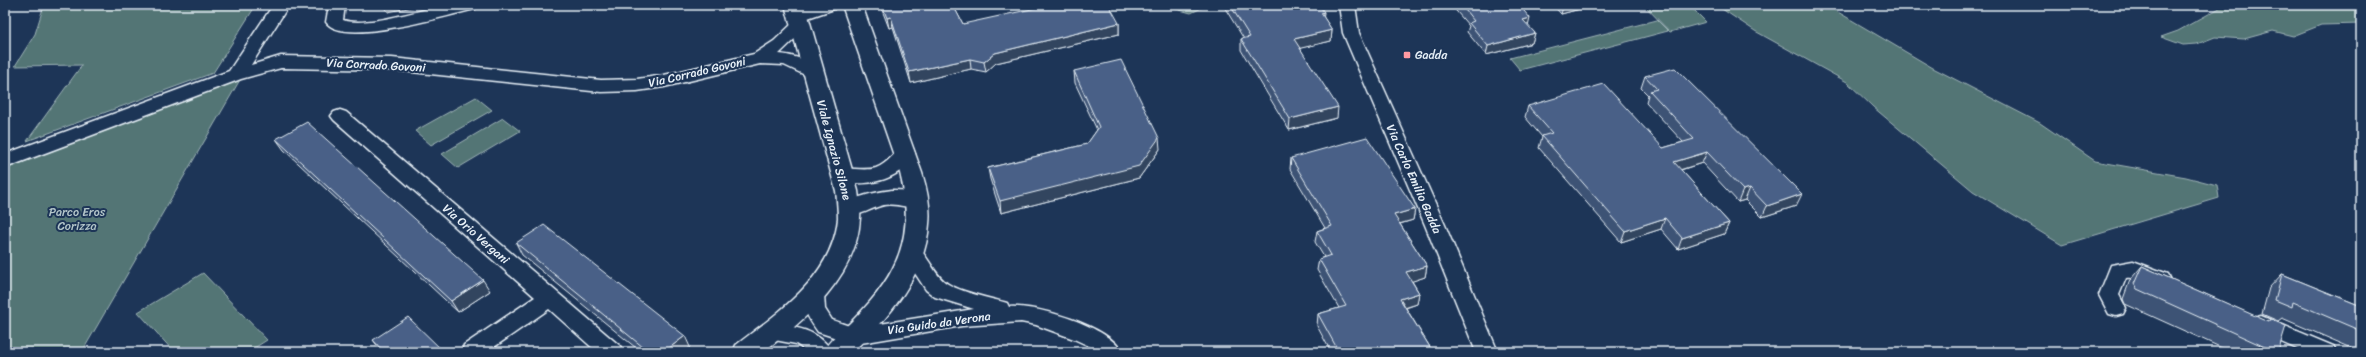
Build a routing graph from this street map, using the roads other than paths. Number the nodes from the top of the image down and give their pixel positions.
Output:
1 (281, 5) edge
2 (337, 5) edge
3 (469, 5) edge
4 (828, 5) edge
5 (852, 5) edge
6 (1346, 5) edge
7 (797, 16) edge
8 (760, 58) junction
9 (813, 72) junction
10 (235, 75) junction
11 (340, 116) dead end
12 (906, 154) junction
13 (5, 161) edge
14 (842, 175) junction
15 (917, 202) junction
16 (850, 210) junction
17 (911, 252) junction
18 (2182, 289) edge
19 (814, 294) junction
20 (549, 298) junction
21 (2116, 308) dead end
22 (1021, 314) junction
23 (2246, 317) edge
24 (771, 332) junction
25 (855, 336) junction
26 (472, 351) dead end
27 (612, 352) edge
28 (745, 352) edge
29 (821, 352) edge
30 (835, 352) edge
31 (1111, 352) edge
32 (1487, 352) edge
33 (2325, 352) edge

1 - 10 street
2 - 3 street
4 - 7 street
5 - 12 street
6 - 32 street, Via Carlo Emilio Gadda
7 - 8 street, Via Corrado Govoni
7 - 9 street, Viale Ignazio Silone
8 - 9 street, Via Corrado Govoni
8 - 10 street, Via Corrado Govoni
9 - 14 street, Viale Ignazio Silone
10 - 13 street, Via Corrado Govoni
11 - 20 street, Via Orio Vergani
12 - 14 street
12 - 15 street
14 - 16 street, Viale Ignazio Silone
15 - 16 street
15 - 17 street
16 - 19 street, Viale Ignazio Silone
17 - 22 street
17 - 25 street
18 - 21 street
19 - 24 street, Viale Ignazio Silone
19 - 25 street
20 - 26 street
20 - 27 street, Via Orio Vergani
22 - 25 street, Via Guido da Verona
22 - 31 street, Via Guido da Verona
23 - 33 street
24 - 28 street, Viale Ignazio Silone
24 - 29 street
25 - 30 street

